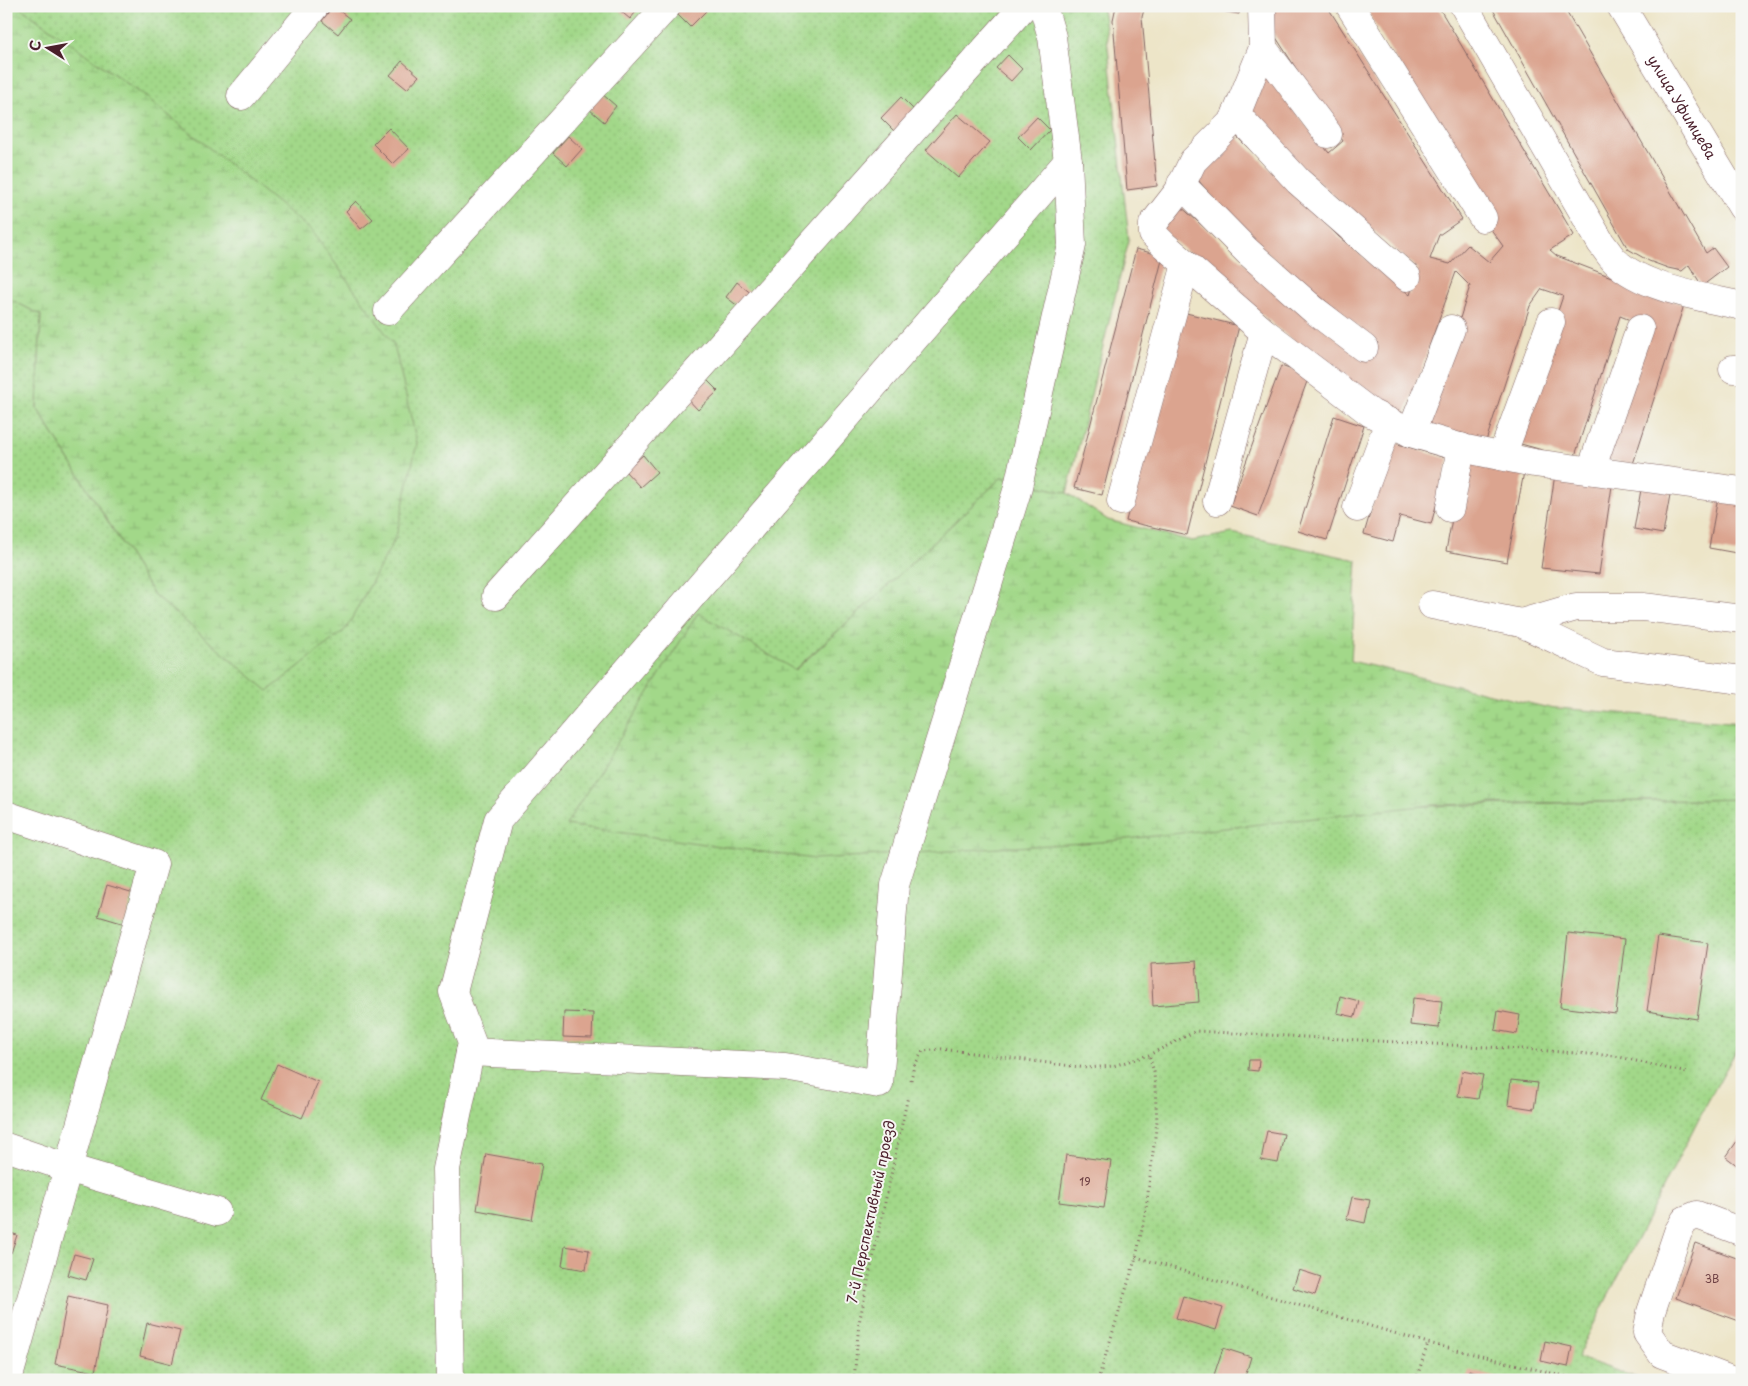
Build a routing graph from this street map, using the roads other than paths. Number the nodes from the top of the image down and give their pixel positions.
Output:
1 (315, 6) edge
2 (667, 6) edge
3 (1024, 6) edge
4 (1043, 6) edge
5 (1262, 6) edge
6 (1350, 6) edge
7 (1464, 6) edge
8 (1621, 6) edge
9 (1263, 48) junction
10 (241, 96) dead end
11 (1236, 114) junction
12 (1328, 134) dead end
13 (1068, 162) junction
14 (1730, 166) edge
15 (1182, 184) junction
16 (1742, 207) edge
17 (1483, 218) dead end
18 (1186, 264) junction
19 (1407, 277) dead end
20 (1742, 306) edge
21 (388, 311) dead end
22 (1551, 322) dead end
23 (1451, 329) dead end
24 (1640, 329) dead end
25 (1264, 332) junction
26 (1364, 348) dead end
27 (1400, 428) junction
28 (1461, 447) junction
29 (1502, 456) junction
30 (1591, 470) junction
31 (1742, 491) edge
32 (1121, 501) dead end
33 (1217, 501) dead end
34 (1357, 508) dead end
35 (1450, 508) dead end
36 (496, 596) dead end
37 (1432, 605) dead end
38 (1742, 618) edge
39 (1521, 623) junction
40 (1742, 680) edge
41 (6, 815) edge
42 (470, 1052) junction
43 (6, 1147) edge
44 (68, 1168) junction
45 (217, 1212) dead end
46 (1742, 1232) edge
47 (8, 1380) edge
48 (450, 1380) edge
49 (1731, 1380) edge

1 - 10 street
2 - 21 street
3 - 36 street
4 - 13 street
5 - 9 street
6 - 17 street
7 - 20 street
8 - 14 street, улица Уфимцева
9 - 11 street
9 - 12 street
11 - 15 street
11 - 19 street
13 - 42 street
13 - 42 street
14 - 16 street, улица Уфимцева
15 - 18 street
15 - 26 street
18 - 25 street
18 - 32 street
22 - 29 street
23 - 27 street
24 - 30 street
25 - 27 street
25 - 33 street
27 - 28 street
27 - 34 street
28 - 29 street
28 - 35 street
29 - 30 street
30 - 31 street
37 - 39 street
38 - 39 street
39 - 40 street
41 - 44 street
42 - 48 street
43 - 44 street
44 - 45 street
44 - 47 street
46 - 49 street

